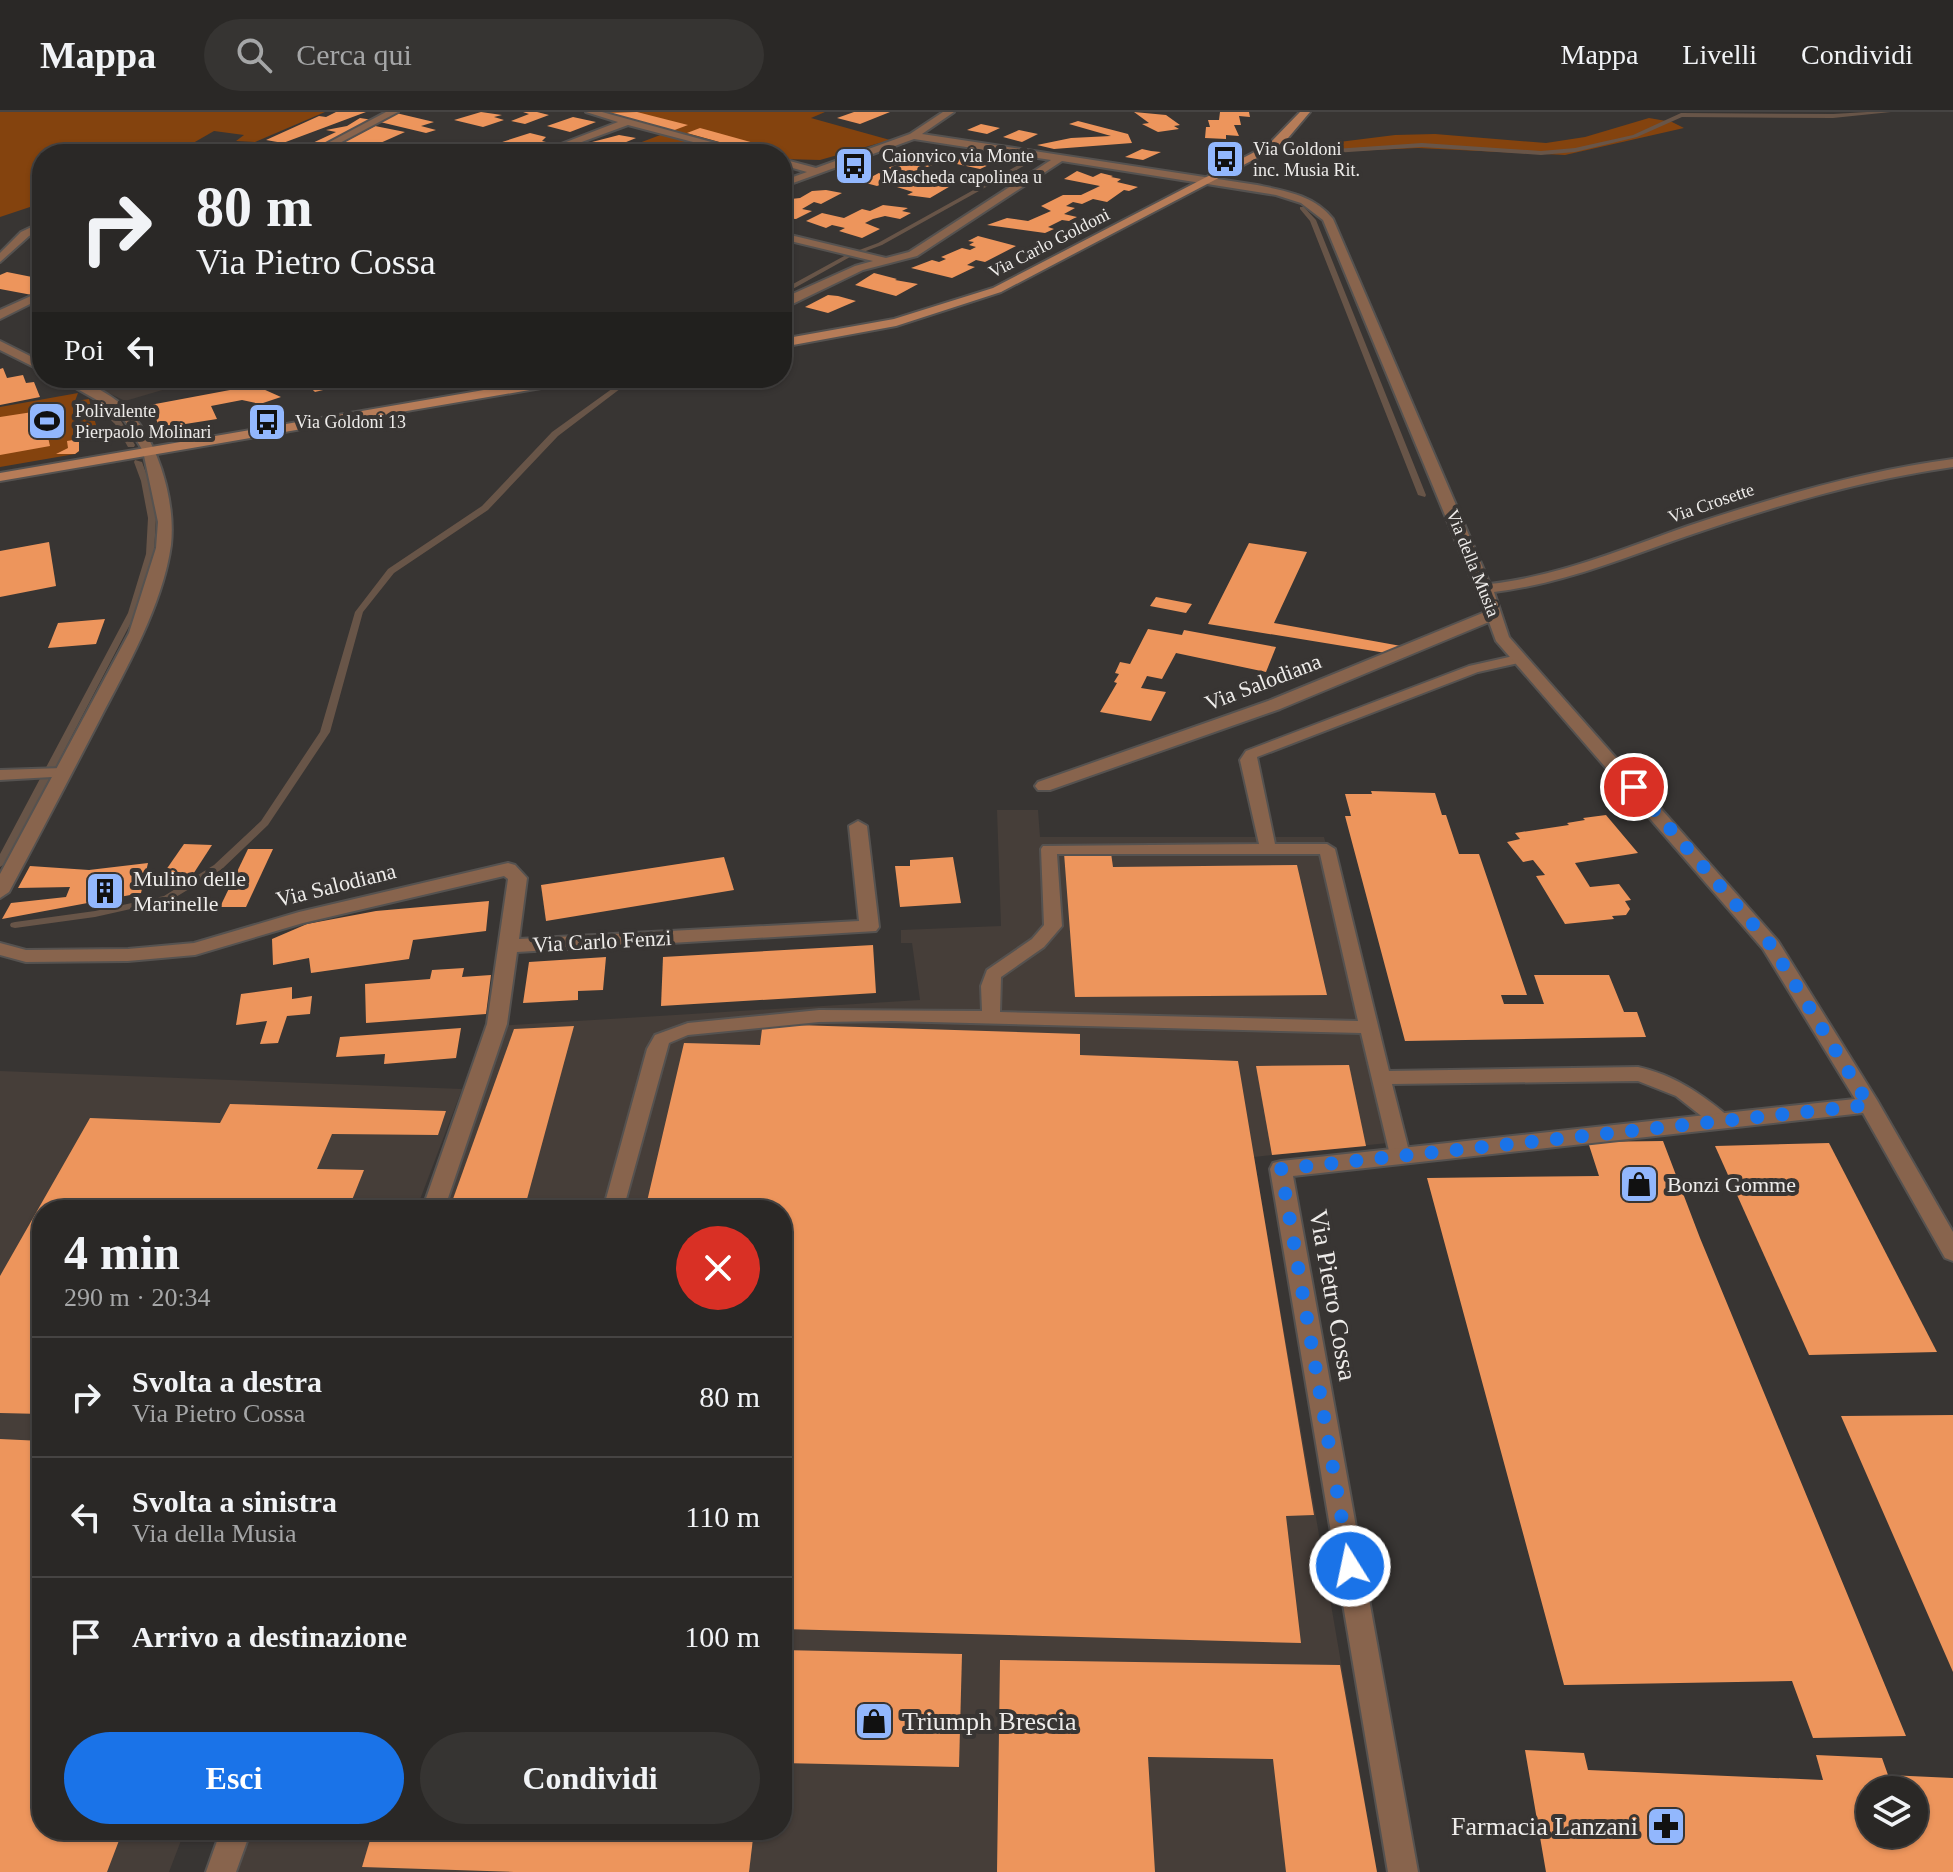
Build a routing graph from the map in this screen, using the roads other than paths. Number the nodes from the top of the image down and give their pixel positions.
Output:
1 (393, 112) edge
2 (591, 112) edge
3 (946, 112) edge
4 (1305, 112) edge
5 (627, 122) junction
6 (913, 136) junction
7 (331, 144) edge
8 (567, 144) edge
9 (701, 144) edge
10 (1062, 157) junction
11 (792, 165) edge
12 (816, 171) junction
13 (792, 180) edge
14 (1210, 180) junction
15 (32, 230) edge
16 (792, 238) edge
17 (0, 259) edge
18 (883, 260) junction
19 (792, 298) edge
20 (32, 299) edge
21 (0, 315) edge
22 (792, 341) edge
23 (0, 345) edge
24 (32, 362) edge
25 (83, 388) edge
26 (518, 388) edge
27 (150, 451) junction
28 (1953, 463) edge
29 (0, 477) edge
30 (1485, 589) junction
31 (1495, 614) junction
32 (1518, 659) junction
33 (63, 773) junction
34 (0, 775) edge
35 (1044, 786) dead end
36 (858, 826) dead end
37 (1268, 849) junction
38 (0, 892) edge
39 (511, 946) junction
40 (0, 949) edge
41 (991, 1017) junction
42 (1369, 1027) junction
43 (1381, 1078) junction
44 (1869, 1105) junction
45 (1721, 1121) junction
46 (1400, 1155) junction
47 (436, 1200) edge
48 (616, 1200) edge
49 (1953, 1252) edge
50 (232, 1840) edge
51 (221, 1872) edge
52 (1403, 1872) edge

1 - 7 street
2 - 5 street
3 - 6 street
4 - 14 street, Via Carlo Goldoni
5 - 8 street
5 - 9 street
6 - 10 street, Via della Musia
6 - 12 street
10 - 14 street, Via della Musia
10 - 18 street
11 - 12 street
12 - 13 street
14 - 22 street, Via Carlo Goldoni
14 - 30 street, Via della Musia
15 - 17 street
16 - 18 street
18 - 19 street
20 - 21 street
23 - 24 street
25 - 27 street
26 - 27 street
27 - 29 street
27 - 33 street
28 - 30 street, Via Crosette
30 - 31 street, Via della Musia
31 - 32 street, Via della Musia
31 - 35 street, Via Salodiana
32 - 37 lane
32 - 44 street, Via della Musia
33 - 34 lane
33 - 38 street
36 - 39 street, Via Carlo Fenzi
37 - 41 lane
37 - 42 lane
39 - 40 street, Via Salodiana
39 - 47 street, Via Carlo Fenzi
41 - 42 lane
41 - 48 lane
42 - 43 lane
43 - 45 lane
43 - 46 lane
44 - 45 street, Via Pietro Cossa
44 - 49 street, Via della Musia
45 - 46 street, Via Pietro Cossa
46 - 52 street, Via Pietro Cossa
50 - 51 street

